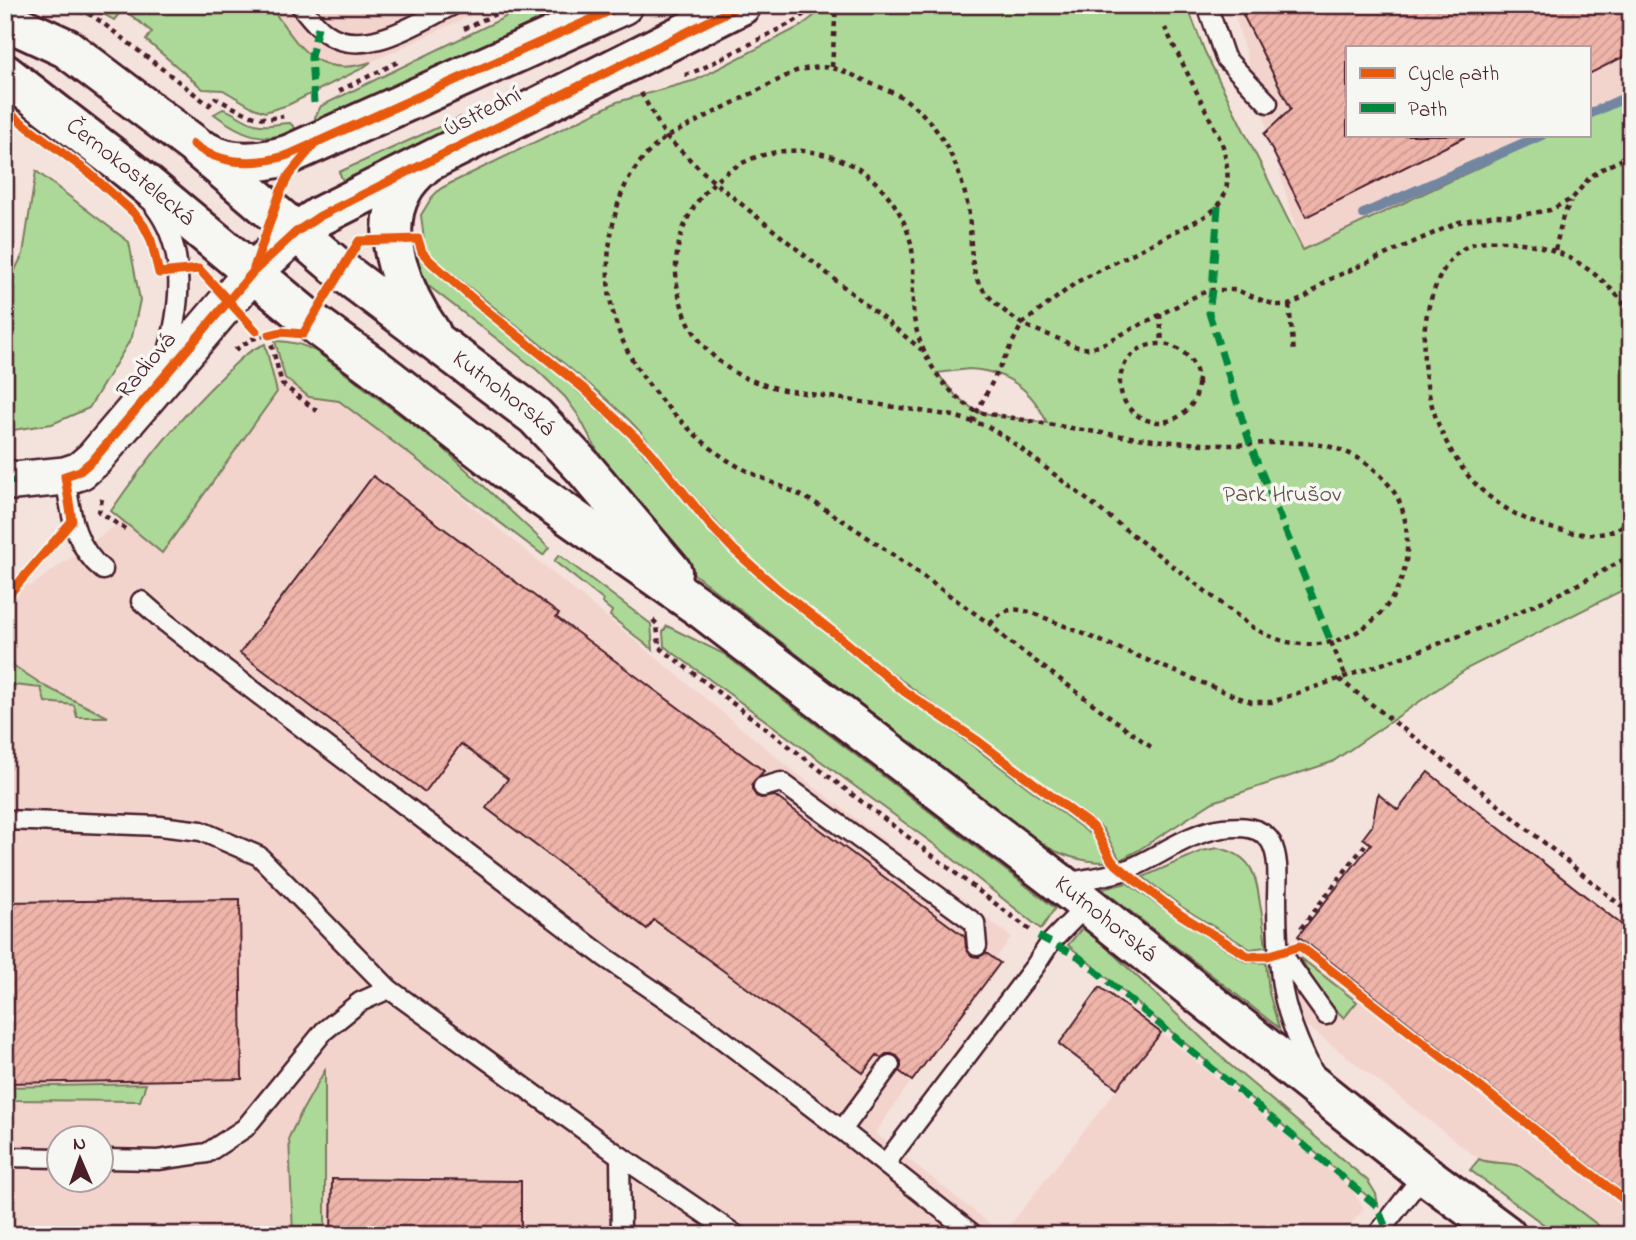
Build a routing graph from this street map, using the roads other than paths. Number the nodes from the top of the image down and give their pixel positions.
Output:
1 (300, 5) edge
2 (453, 5) edge
3 (623, 5) edge
4 (741, 5) edge
5 (1207, 5) edge
6 (5, 20) edge
7 (5, 74) edge
8 (1268, 103) dead end
9 (193, 144) junction
10 (315, 144) junction
11 (425, 163) junction
12 (129, 170) junction
13 (284, 222) junction
14 (253, 272) junction
15 (438, 343) junction
16 (159, 382) junction
17 (65, 476) junction
18 (5, 478) edge
19 (103, 570) dead end
20 (141, 601) dead end
21 (702, 609) junction
22 (764, 787) dead end
23 (5, 820) edge
24 (1074, 894) junction
25 (977, 946) dead end
26 (1280, 951) junction
27 (388, 989) junction
28 (1326, 1015) dead end
29 (890, 1065) dead end
30 (1326, 1097) junction
31 (842, 1130) junction
32 (620, 1156) junction
33 (5, 1157) edge
34 (46, 1158) edge
35 (116, 1159) edge
36 (885, 1164) junction
37 (1424, 1174) junction
38 (621, 1235) edge
39 (736, 1235) edge
40 (974, 1235) edge
41 (1377, 1235) edge
42 (1506, 1235) edge

1 - 2 lane
3 - 10 main road, Ústřední
4 - 11 main road, Ústřední
5 - 8 lane
6 - 9 main road
7 - 12 main road, Černokostelecká
9 - 10 main road
9 - 13 main road
10 - 13 main road, Ústřední
11 - 13 main road, Ústřední
11 - 15 main road
12 - 14 main road, Černokostelecká
12 - 16 lane
13 - 14 main road
13 - 15 main road, Kutnohorská
14 - 16 street, Radiová
14 - 21 main road, Kutnohorská
15 - 21 main road, Kutnohorská
16 - 17 street, Radiová
17 - 18 street, Radiová
17 - 19 lane
20 - 31 lane
21 - 24 main road, Kutnohorská
22 - 25 lane
23 - 27 lane
24 - 26 lane
24 - 30 main road, Kutnohorská
24 - 36 lane
26 - 28 lane
26 - 30 lane
27 - 32 lane
27 - 35 lane
29 - 31 lane
30 - 37 main road, Kutnohorská
31 - 36 lane
32 - 38 lane
32 - 39 lane
33 - 34 lane
36 - 40 lane
37 - 41 lane
37 - 42 main road, Kutnohorská

